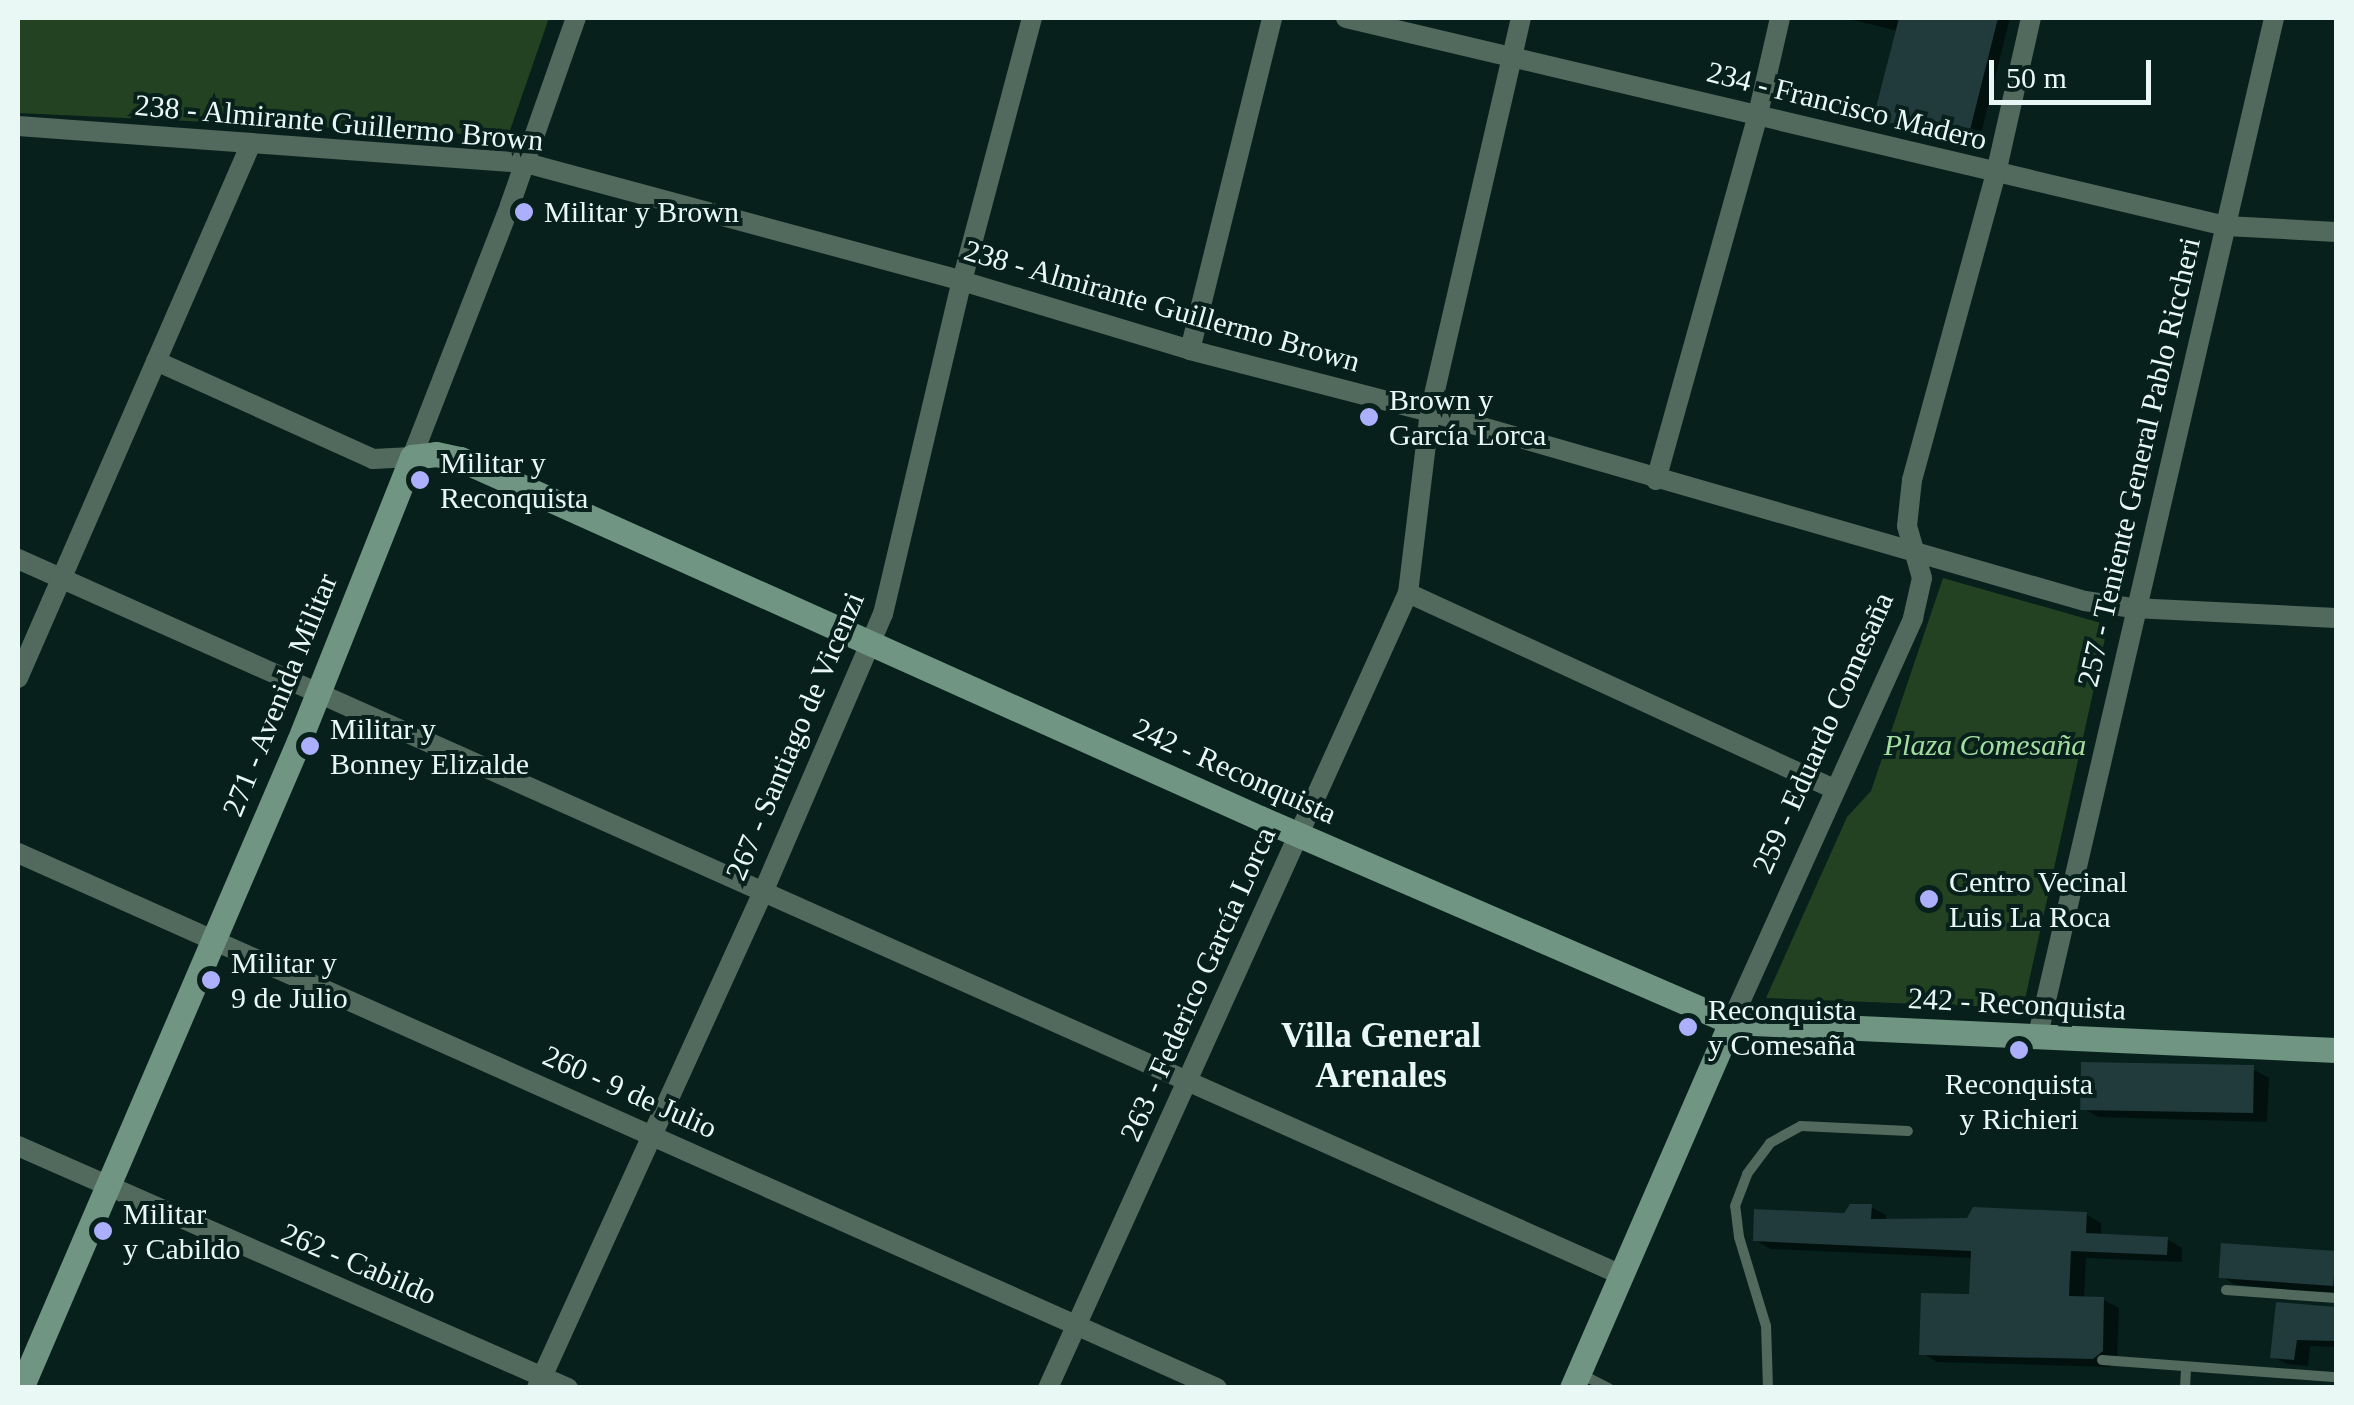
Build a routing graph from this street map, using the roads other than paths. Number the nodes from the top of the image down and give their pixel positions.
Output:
1 (576, 18) edge
2 (1032, 18) edge
3 (1272, 18) edge
4 (1346, 18) edge
5 (1520, 18) edge
6 (1780, 18) edge
7 (2031, 18) edge
8 (2274, 18) edge
9 (1510, 58) junction
10 (1758, 114) junction
11 (18, 126) edge
12 (250, 146) junction
13 (526, 163) junction
14 (1996, 173) junction
15 (2226, 226) junction
16 (2336, 232) edge
17 (962, 281) junction
18 (1190, 350) junction
19 (156, 361) junction
20 (1430, 412) junction
21 (412, 457) junction
22 (1656, 480) junction
23 (1916, 553) junction
24 (18, 558) edge
25 (61, 578) junction
26 (1408, 593) junction
27 (2134, 608) junction
28 (2336, 618) edge
29 (872, 646) junction
30 (18, 678) edge
31 (318, 692) junction
32 (1834, 789) junction
33 (1298, 835) junction
34 (18, 854) edge
35 (764, 890) junction
36 (212, 940) junction
37 (1731, 1022) junction
38 (2037, 1038) junction
39 (2336, 1050) edge
40 (1188, 1081) junction
41 (1908, 1131) dead end
42 (654, 1134) junction
43 (18, 1146) edge
44 (107, 1188) junction
45 (1622, 1275) junction
46 (2226, 1290) dead end
47 (2336, 1298) edge
48 (1076, 1326) junction
49 (2102, 1360) dead end
50 (2186, 1368) junction
51 (2336, 1377) edge
52 (1575, 1380) edge
53 (539, 1382) edge
54 (21, 1388) edge
55 (568, 1388) edge
56 (1048, 1388) edge
57 (1217, 1388) edge
58 (1609, 1388) edge
59 (1768, 1388) edge
60 (2184, 1388) edge

1 - 13 street, 271 - Avenida Militar
2 - 17 street, 267 - Santiago de Vicenzi
3 - 18 street
4 - 9 street, 234 - Francisco Madero
5 - 9 street, 263 - Federico García Lorca
6 - 10 street
7 - 14 street, 259 - Eduardo Comesaña
8 - 15 street, 257 - Teniente General Pablo Riccheri
9 - 10 street, 234 - Francisco Madero
9 - 20 street, 263 - Federico García Lorca
10 - 14 street, 234 - Francisco Madero
10 - 22 street
11 - 12 street, 238 - Almirante Guillermo Brown
12 - 13 street, 238 - Almirante Guillermo Brown
12 - 19 street
13 - 17 street, 238 - Almirante Guillermo Brown
13 - 21 street, 271 - Avenida Militar
14 - 15 street, 234 - Francisco Madero
14 - 23 street, 259 - Eduardo Comesaña
15 - 16 street, 234 - Francisco Madero
15 - 27 street, 257 - Teniente General Pablo Riccheri
17 - 18 street, 238 - Almirante Guillermo Brown
17 - 29 street, 267 - Santiago de Vicenzi
18 - 20 street, 238 - Almirante Guillermo Brown
19 - 21 street, 242 - Reconquista
19 - 25 street
20 - 22 street, 238 - Almirante Guillermo Brown
20 - 26 street, 263 - Federico García Lorca
21 - 29 street, 242 - Reconquista
21 - 31 street, 271 - Avenida Militar
22 - 23 street, 238 - Almirante Guillermo Brown
23 - 27 street, 238 - Almirante Guillermo Brown
23 - 32 street, 259 - Eduardo Comesaña
24 - 25 street
25 - 30 street
25 - 31 street
26 - 32 street
26 - 33 street, 263 - Federico García Lorca
27 - 28 street, 238 - Almirante Guillermo Brown
27 - 38 street, 257 - Teniente General Pablo Riccheri
29 - 33 street, 242 - Reconquista
29 - 35 street, 267 - Santiago de Vicenzi
31 - 35 street
31 - 36 street, 271 - Avenida Militar
32 - 37 street, 259 - Eduardo Comesaña
33 - 37 street, 242 - Reconquista
33 - 40 street, 263 - Federico García Lorca
34 - 36 street, 260 - 9 de Julio
35 - 40 street
35 - 42 street, 267 - Santiago de Vicenzi
36 - 42 street, 260 - 9 de Julio
36 - 44 street, 271 - Avenida Militar
37 - 38 street, 242 - Reconquista
37 - 45 street, 259 - Eduardo Comesaña
38 - 39 street, 242 - Reconquista
40 - 45 street
40 - 48 street, 263 - Federico García Lorca
41 - 59 lane
42 - 48 street, 260 - 9 de Julio
42 - 53 street, 267 - Santiago de Vicenzi
43 - 44 street, 262 - Cabildo
44 - 53 street, 262 - Cabildo
44 - 54 street, 271 - Avenida Militar
45 - 52 street, 259 - Eduardo Comesaña
46 - 47 lane
48 - 56 street, 263 - Federico García Lorca
48 - 57 street, 260 - 9 de Julio
49 - 50 lane
50 - 51 lane
50 - 60 lane
52 - 58 lane
53 - 55 street, 262 - Cabildo

